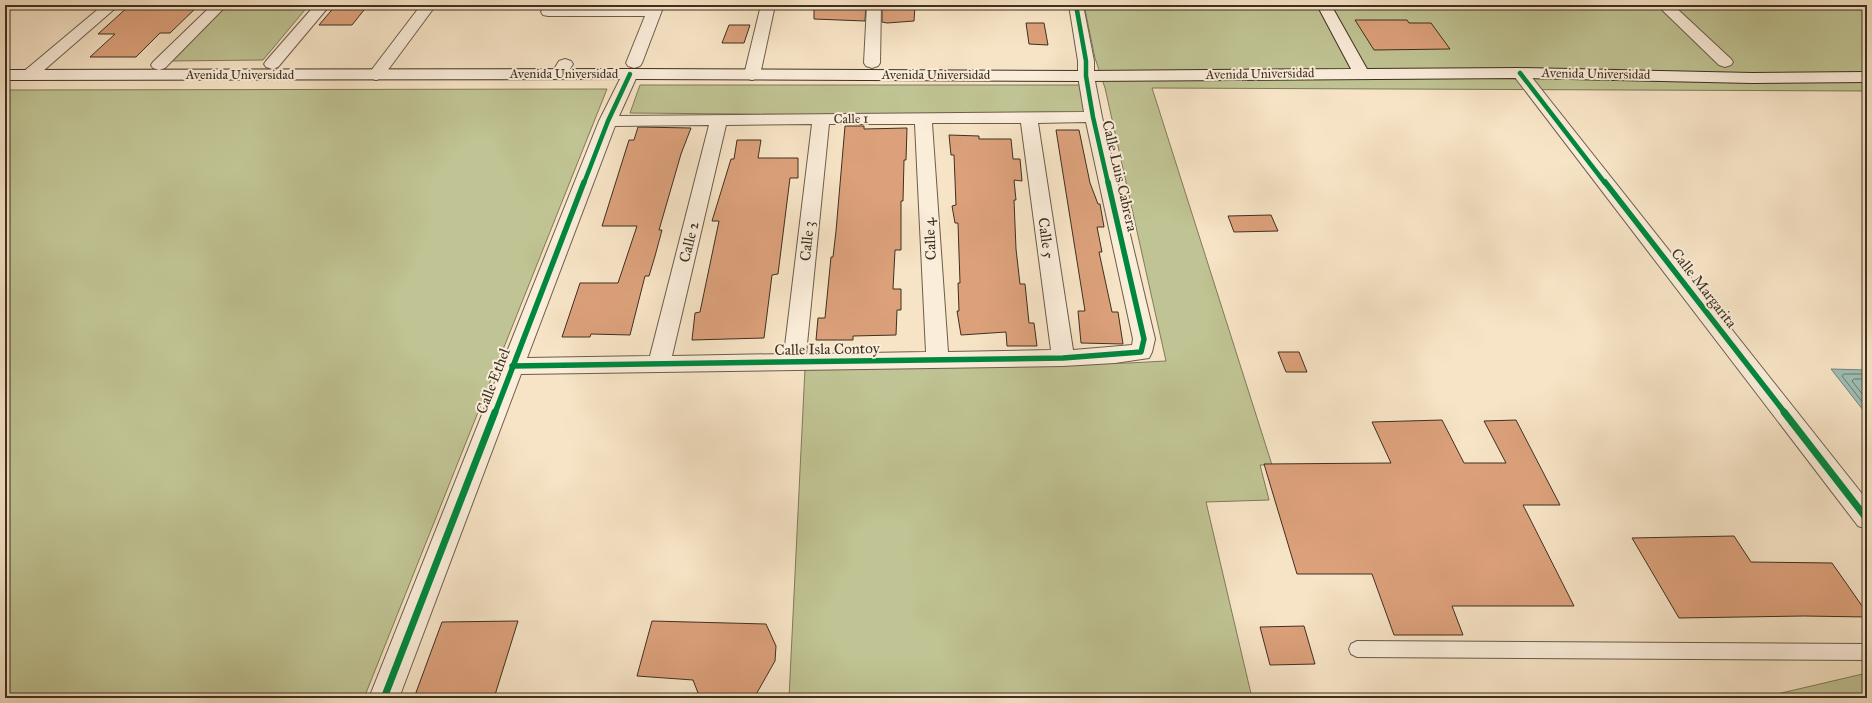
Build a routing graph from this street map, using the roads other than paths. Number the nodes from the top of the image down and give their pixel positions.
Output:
1 (112, 5) edge
2 (220, 5) edge
3 (323, 5) edge
4 (429, 5) edge
5 (552, 5) edge
6 (768, 5) edge
7 (874, 5) edge
8 (1076, 5) edge
9 (1324, 5) edge
10 (1664, 5) edge
11 (656, 8) edge
12 (43, 63) junction
13 (872, 63) junction
14 (5, 64) edge
15 (159, 64) junction
16 (272, 64) junction
17 (1358, 67) junction
18 (1086, 68) junction
19 (632, 69) junction
20 (754, 69) junction
21 (380, 70) junction
22 (1520, 73) junction
23 (5, 75) edge
24 (29, 75) junction
25 (1867, 77) edge
26 (1094, 117) junction
27 (1029, 118) junction
28 (923, 119) junction
29 (719, 120) junction
30 (821, 120) junction
31 (608, 121) junction
32 (1141, 352) joint
33 (1062, 358) junction
34 (937, 360) junction
35 (794, 362) junction
36 (659, 364) junction
37 (512, 366) junction
38 (1867, 518) edge
39 (1357, 649) dead end
40 (1867, 652) edge
41 (384, 698) edge

1 - 12 street
2 - 15 street
3 - 16 street
4 - 21 street
5 - 11 street
6 - 20 street
7 - 13 street
8 - 18 street, Calle Luis Cabrera
9 - 17 street
10 - 17 street, Avenida Universidad
11 - 19 street, Calle Ethel
12 - 14 street, Avenida Universidad
12 - 15 street, Avenida Universidad
12 - 24 street
13 - 18 street, Avenida Universidad
13 - 20 street, Avenida Universidad
15 - 16 street, Avenida Universidad
16 - 21 street, Avenida Universidad
17 - 18 street, Avenida Universidad
17 - 22 street, Avenida Universidad
18 - 20 street, Avenida Universidad
18 - 26 street, Calle Luis Cabrera
19 - 20 street, Avenida Universidad
19 - 21 street, Avenida Universidad
19 - 31 street, Calle Ethel
21 - 24 street, Avenida Universidad
22 - 25 street, Avenida Universidad
22 - 38 street, Calle Margarita
23 - 24 street, Avenida Universidad
26 - 27 street, Calle 1
26 - 32 street, Calle Luis Cabrera
27 - 28 street, Calle 1
27 - 33 street, Calle 5
28 - 30 street, Calle 1
28 - 34 street, Calle 4
29 - 30 street, Calle 1
29 - 31 street, Calle 1
29 - 36 street, Calle 2
30 - 35 street, Calle 3
31 - 37 street, Calle Ethel
32 - 33 street, Calle Isla Contoy
33 - 34 street, Calle Isla Contoy
34 - 35 street, Calle Isla Contoy
35 - 36 street, Calle Isla Contoy
36 - 37 street, Calle Isla Contoy
37 - 41 street, Calle Ethel
39 - 40 lane

